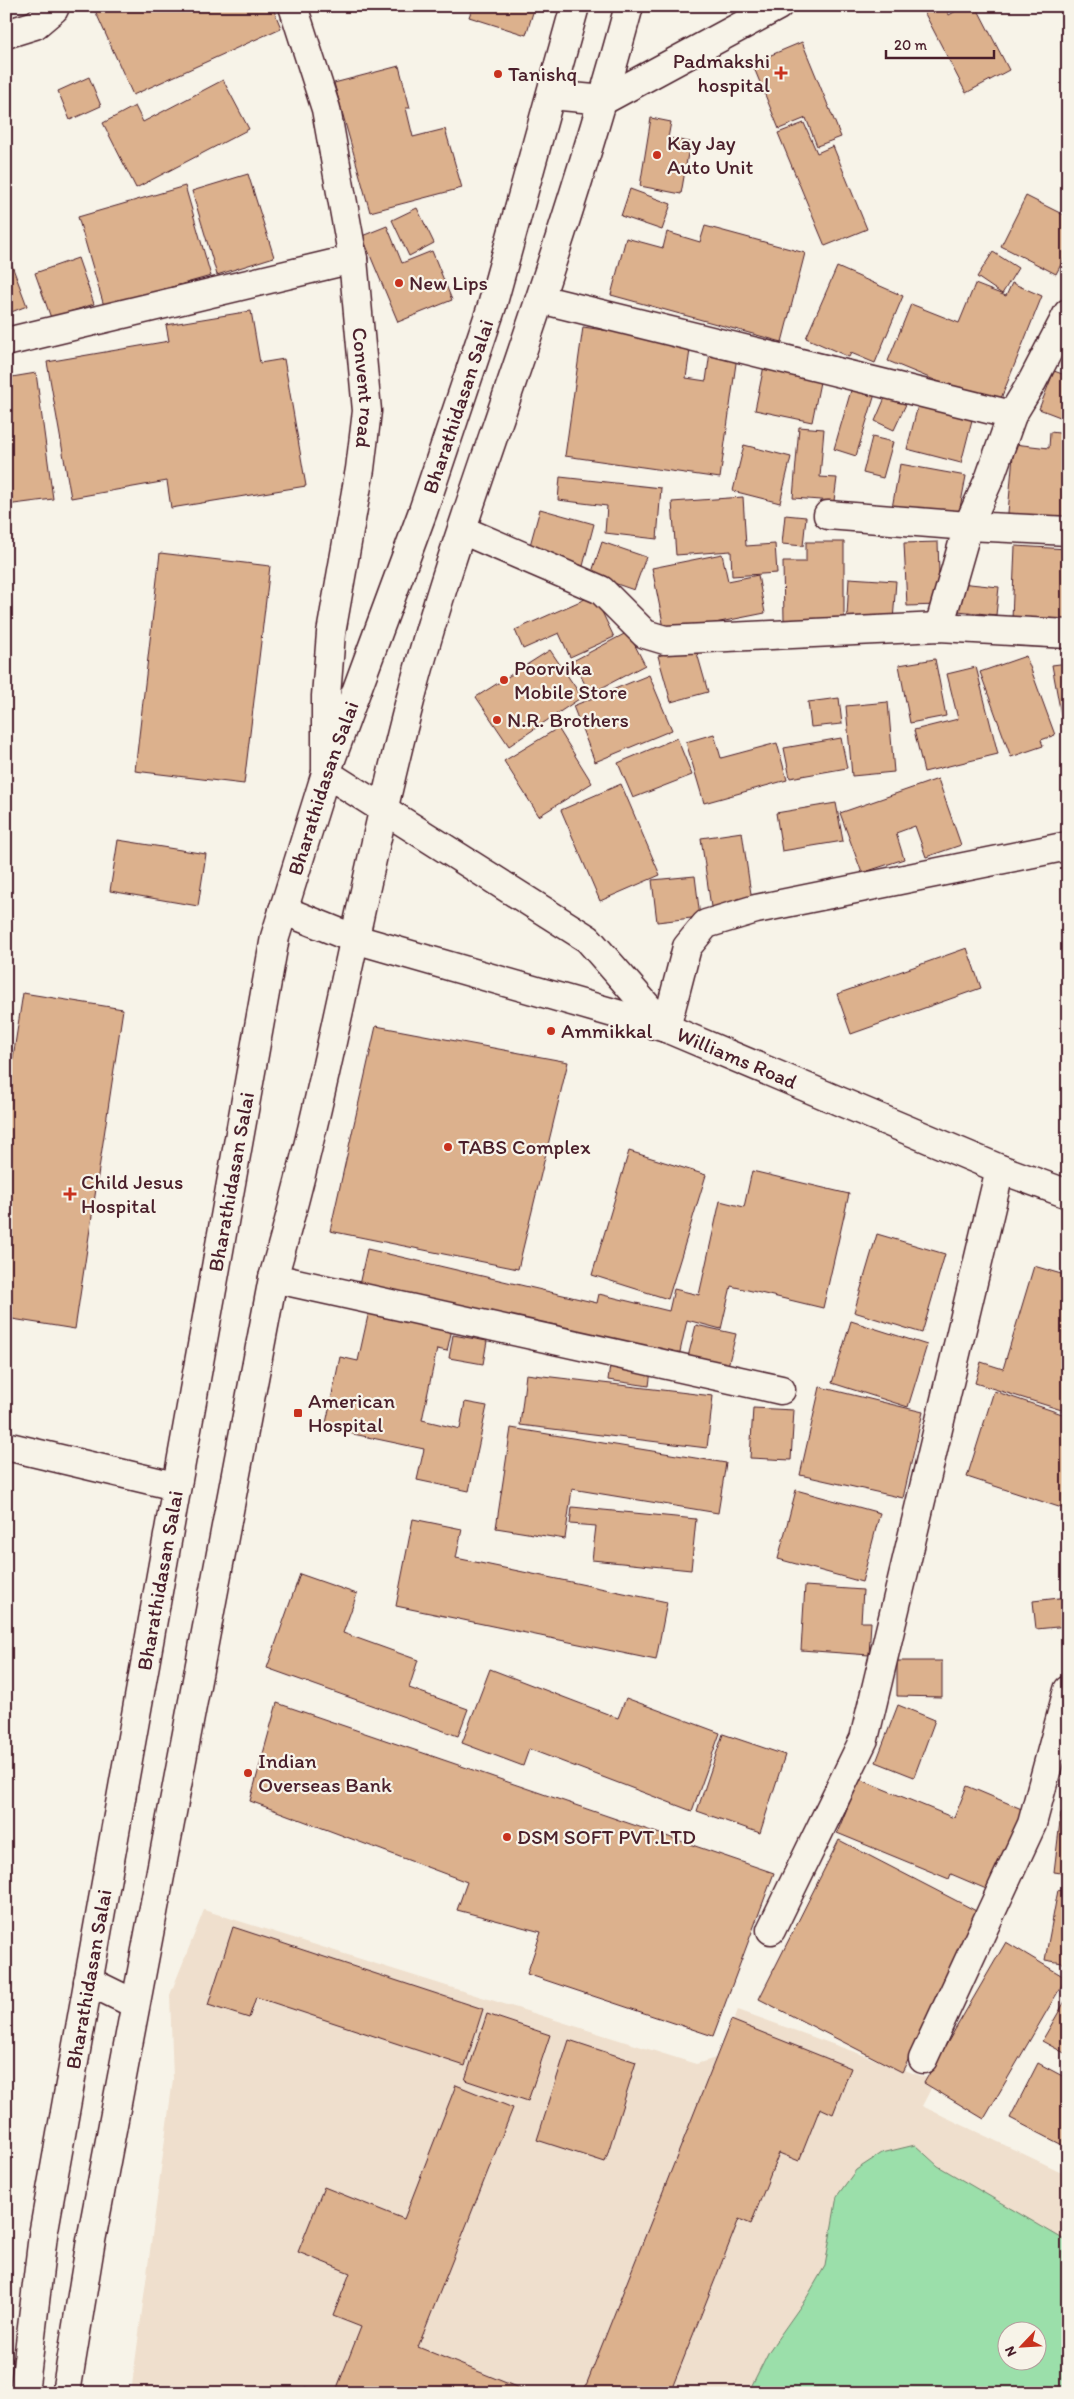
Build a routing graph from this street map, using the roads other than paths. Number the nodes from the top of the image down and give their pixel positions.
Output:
1 (55, 6) edge
2 (293, 6) edge
3 (575, 6) edge
4 (629, 6) edge
5 (778, 6) edge
6 (6, 34) edge
7 (551, 95) junction
8 (604, 100) junction
9 (353, 259) junction
10 (540, 299) junction
11 (1068, 313) edge
12 (6, 342) edge
13 (1012, 415) junction
14 (828, 515) dead end
15 (968, 526) junction
16 (462, 530) junction
17 (1068, 531) edge
18 (939, 627) junction
19 (1068, 634) edge
20 (326, 773) junction
21 (383, 810) junction
22 (1068, 846) edge
23 (283, 910) junction
24 (355, 939) junction
25 (666, 1028) junction
26 (1000, 1169) junction
27 (1068, 1194) edge
28 (273, 1278) junction
29 (781, 1390) dead end
30 (6, 1446) edge
31 (175, 1486) junction
32 (1068, 1690) edge
33 (771, 1930) dead end
34 (88, 1981) junction
35 (135, 2004) junction
36 (923, 2059) dead end
37 (24, 2393) edge
38 (66, 2393) edge

1 - 6 street
2 - 9 street, Convent road
3 - 7 street, Bharathidasan Salai
4 - 8 street, Bharathidasan Salai
5 - 8 street
7 - 8 street
7 - 20 street, Bharathidasan Salai
8 - 10 street, Bharathidasan Salai
9 - 12 street
9 - 20 street, Convent road
10 - 13 street
10 - 16 street, Bharathidasan Salai
11 - 13 street
13 - 15 street
14 - 15 street
15 - 17 street
15 - 18 street
16 - 18 street
16 - 21 street, Bharathidasan Salai
18 - 19 street
20 - 21 street
20 - 23 street, Bharathidasan Salai
21 - 24 street, Bharathidasan Salai
21 - 25 street
22 - 25 street
23 - 24 street, Williams Road
23 - 31 street, Bharathidasan Salai
24 - 25 street, Williams Road
24 - 28 street, Bharathidasan Salai
25 - 26 street, Williams Road
26 - 27 street, Williams Road
26 - 33 street
28 - 29 street
28 - 35 street, Bharathidasan Salai
30 - 31 street
31 - 34 street, Bharathidasan Salai
32 - 36 street
34 - 35 street
34 - 37 street, Bharathidasan Salai
35 - 38 street, Bharathidasan Salai

